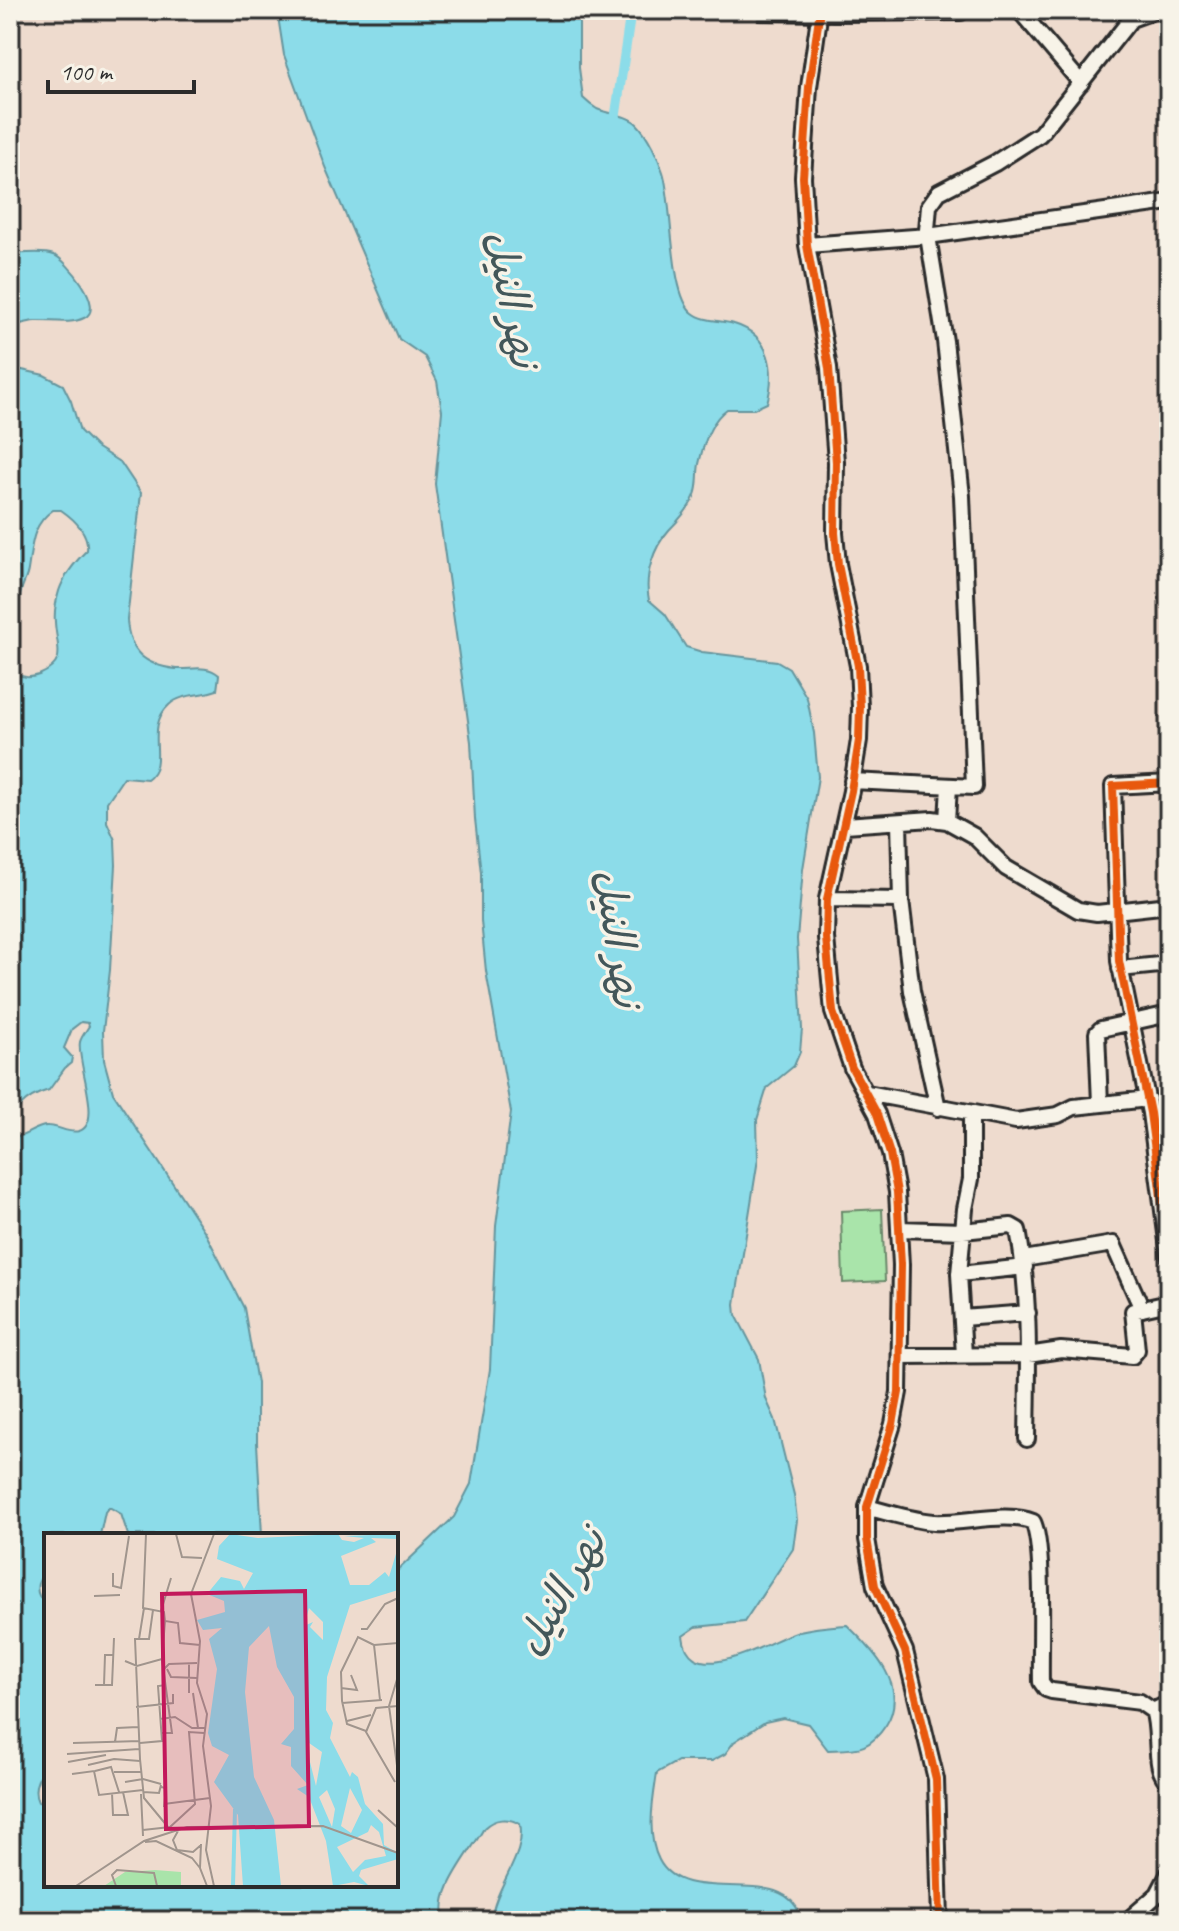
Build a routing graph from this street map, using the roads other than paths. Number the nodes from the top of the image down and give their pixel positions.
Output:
1 (757, 10) edge
2 (820, 10) edge
3 (960, 10) edge
4 (1019, 10) edge
5 (1157, 10) edge
6 (835, 11) edge
7 (1169, 19) edge
8 (1081, 83) junction
9 (1169, 202) edge
10 (928, 236) junction
11 (807, 245) junction
12 (852, 781) junction
13 (1169, 783) edge
14 (949, 786) junction
15 (947, 821) junction
16 (899, 822) junction
17 (845, 825) junction
18 (827, 899) junction
19 (901, 900) junction
20 (1169, 905) edge
21 (1117, 911) junction
22 (1169, 964) edge
23 (1120, 969) junction
24 (1169, 1014) edge
25 (1132, 1022) junction
26 (867, 1093) junction
27 (1148, 1099) junction
28 (1100, 1103) junction
29 (938, 1108) junction
30 (971, 1114) junction
31 (1164, 1178) edge
32 (899, 1229) junction
33 (963, 1231) junction
34 (1169, 1256) edge
35 (1024, 1263) junction
36 (959, 1274) junction
37 (1169, 1303) edge
38 (1142, 1309) junction
39 (1028, 1313) junction
40 (962, 1318) junction
41 (964, 1355) junction
42 (1028, 1355) junction
43 (900, 1356) junction
44 (1027, 1439) dead end
45 (867, 1507) junction
46 (1169, 1703) edge
47 (1153, 1711) junction
48 (1169, 1782) edge
49 (1169, 1873) edge
50 (940, 1921) edge
51 (1127, 1921) edge

1 - 6 main road, bridge
2 - 11 street
3 - 6 main road
4 - 8 street
5 - 7 street
5 - 8 street
8 - 10 street
9 - 10 street
10 - 11 street
10 - 14 street
11 - 12 street
12 - 14 street
12 - 17 street
13 - 21 street
14 - 15 street
15 - 16 street
15 - 21 street
16 - 17 street
16 - 19 street
17 - 18 street
18 - 19 street
18 - 26 street
19 - 29 street
20 - 21 street
21 - 23 street
22 - 23 street
23 - 25 street
24 - 25 street
25 - 27 street
25 - 28 street
26 - 29 street
26 - 32 street
27 - 28 street
27 - 31 street
28 - 30 street
29 - 30 street
30 - 33 street
31 - 34 street
32 - 33 street
32 - 43 street
33 - 35 street
33 - 36 street
35 - 36 street
35 - 38 street
35 - 39 street
36 - 40 street
37 - 38 street
38 - 42 street
39 - 40 street
39 - 42 street
40 - 41 street
41 - 42 street
41 - 43 street
42 - 44 street
43 - 45 street
45 - 47 street
45 - 50 street
46 - 47 street
47 - 48 street
49 - 51 street

